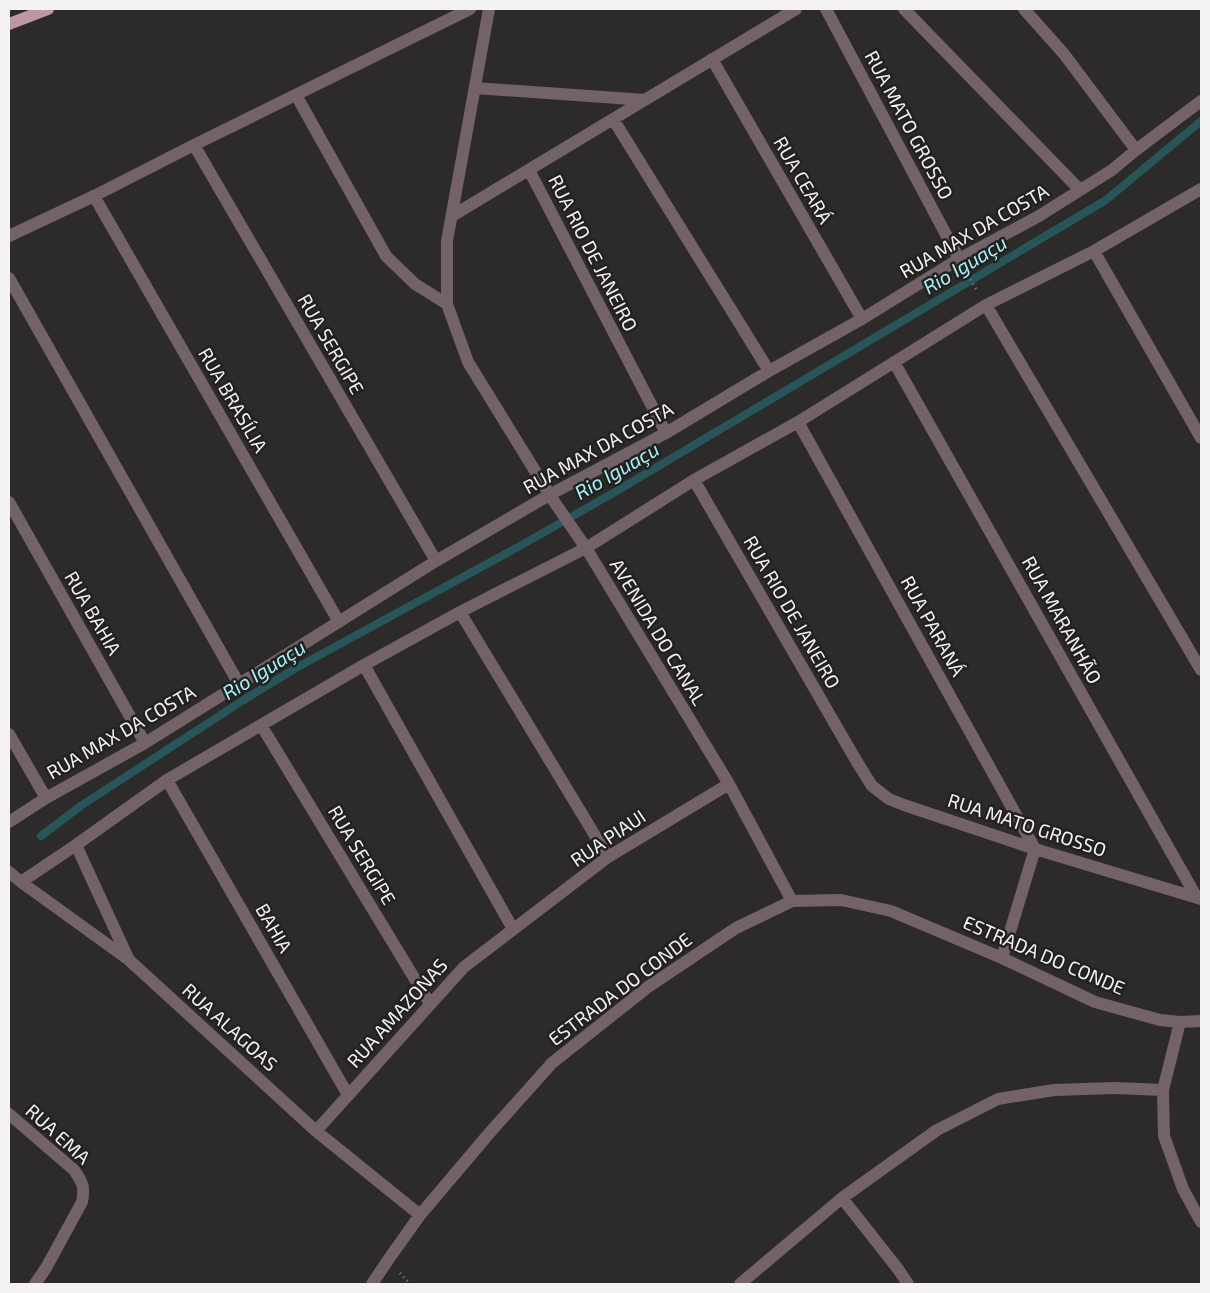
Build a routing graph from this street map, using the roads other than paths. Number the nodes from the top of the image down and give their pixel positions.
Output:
1 (48, 9) edge
2 (470, 9) edge
3 (489, 9) edge
4 (796, 9) edge
5 (826, 9) edge
6 (904, 9) edge
7 (1024, 9) edge
8 (9, 24) edge
9 (712, 59) junction
10 (475, 88) junction
11 (296, 95) junction
12 (645, 100) junction
13 (1201, 101) edge
14 (613, 119) junction
15 (194, 145) junction
16 (1136, 150) junction
17 (529, 170) junction
18 (1201, 189) edge
19 (1080, 190) junction
20 (94, 196) junction
21 (452, 216) junction
22 (9, 236) edge
23 (1094, 251) junction
24 (961, 264) junction
25 (9, 278) edge
26 (447, 304) junction
27 (986, 305) junction
28 (862, 319) junction
29 (894, 362) junction
30 (769, 371) junction
31 (798, 422) junction
32 (666, 433) junction
33 (1201, 438) edge
34 (694, 480) junction
35 (552, 497) junction
36 (9, 502) edge
37 (584, 545) junction
38 (436, 561) junction
39 (460, 612) junction
40 (339, 622) junction
41 (364, 665) junction
42 (1201, 670) edge
43 (239, 684) junction
44 (261, 725) junction
45 (9, 734) edge
46 (145, 743) junction
47 (857, 762) joint
48 (168, 780) junction
49 (729, 784) junction
50 (46, 798) junction
51 (9, 822) edge
52 (76, 845) junction
53 (1035, 849) junction
54 (608, 857) junction
55 (9, 872) edge
56 (20, 882) junction
57 (1199, 898) edge
58 (792, 902) junction
59 (513, 929) junction
60 (1002, 958) junction
61 (129, 960) junction
62 (430, 1004) junction
63 (1201, 1021) edge
64 (1180, 1022) junction
65 (1163, 1090) junction
66 (348, 1095) junction
67 (9, 1114) edge
68 (316, 1131) junction
69 (842, 1198) junction
70 (420, 1215) junction
71 (1201, 1222) edge
72 (35, 1284) edge
73 (372, 1284) edge
74 (740, 1284) edge
75 (908, 1284) edge

1 - 8 main road
2 - 11 street
3 - 10 street
4 - 9 street, RUA RIO DE JANEIRO
5 - 24 street, RUA MATO GROSSO
6 - 19 street
7 - 16 street
9 - 12 street, RUA RIO DE JANEIRO
9 - 28 street, RUA CEARÁ
10 - 12 street
10 - 21 street
11 - 15 street
11 - 26 street
12 - 14 street, RUA RIO DE JANEIRO
13 - 16 street, RUA MAX DA COSTA
14 - 17 street, RUA RIO DE JANEIRO
14 - 30 street
15 - 20 street
15 - 38 street, RUA SERGIPE
16 - 19 street, RUA MAX DA COSTA
17 - 21 street, RUA RIO DE JANEIRO
17 - 32 street, RUA RIO DE JANEIRO
18 - 23 street
19 - 24 street, RUA MAX DA COSTA
20 - 22 street
20 - 40 street, RUA BRASÍLIA
21 - 26 street
23 - 27 street
23 - 33 street
24 - 28 street, RUA MAX DA COSTA
25 - 43 street
26 - 35 street
27 - 29 street
27 - 42 street
28 - 30 street, RUA MAX DA COSTA
29 - 31 street
29 - 57 street, RUA MARANHÃO
30 - 32 street, RUA MAX DA COSTA
31 - 34 street
31 - 53 street, RUA PARANÁ
32 - 35 street, RUA MAX DA COSTA
34 - 37 street
34 - 47 street, RUA RIO DE JANEIRO
35 - 37 street, AVENIDA DO CANAL
35 - 38 street, RUA MAX DA COSTA
36 - 46 street, RUA BAHIA
37 - 39 street
37 - 49 street, AVENIDA DO CANAL
38 - 40 street, RUA MAX DA COSTA
39 - 41 street
39 - 54 street
40 - 43 street, RUA MAX DA COSTA
41 - 44 street
41 - 59 street
43 - 46 street, RUA MAX DA COSTA
44 - 48 street
44 - 62 street, RUA SERGIPE
45 - 50 street
46 - 50 street, RUA MAX DA COSTA
47 - 53 street, RUA MATO GROSSO
48 - 52 street
48 - 66 street, BAHIA
49 - 54 street, RUA PIAUI
49 - 58 street, AVENIDA DO CANAL
50 - 51 street, RUA MAX DA COSTA
52 - 56 street
52 - 61 street
53 - 57 street, RUA MATO GROSSO
53 - 60 street
54 - 59 street, RUA PIAUI
55 - 56 street, RUA ALAGOAS
56 - 61 street, RUA ALAGOAS
58 - 60 street, ESTRADA DO CONDE
58 - 70 street, ESTRADA DO CONDE
59 - 62 street, RUA AMAZONAS
60 - 64 street, ESTRADA DO CONDE
61 - 68 street, RUA ALAGOAS
62 - 66 street, RUA AMAZONAS
63 - 64 street, ESTRADA DO CONDE
64 - 65 street
65 - 69 street
65 - 71 street
66 - 68 street, RUA AMAZONAS
67 - 72 street, RUA EMA
68 - 70 street, RUA ALAGOAS
69 - 74 street
69 - 75 street
70 - 73 street, ESTRADA DO CONDE

